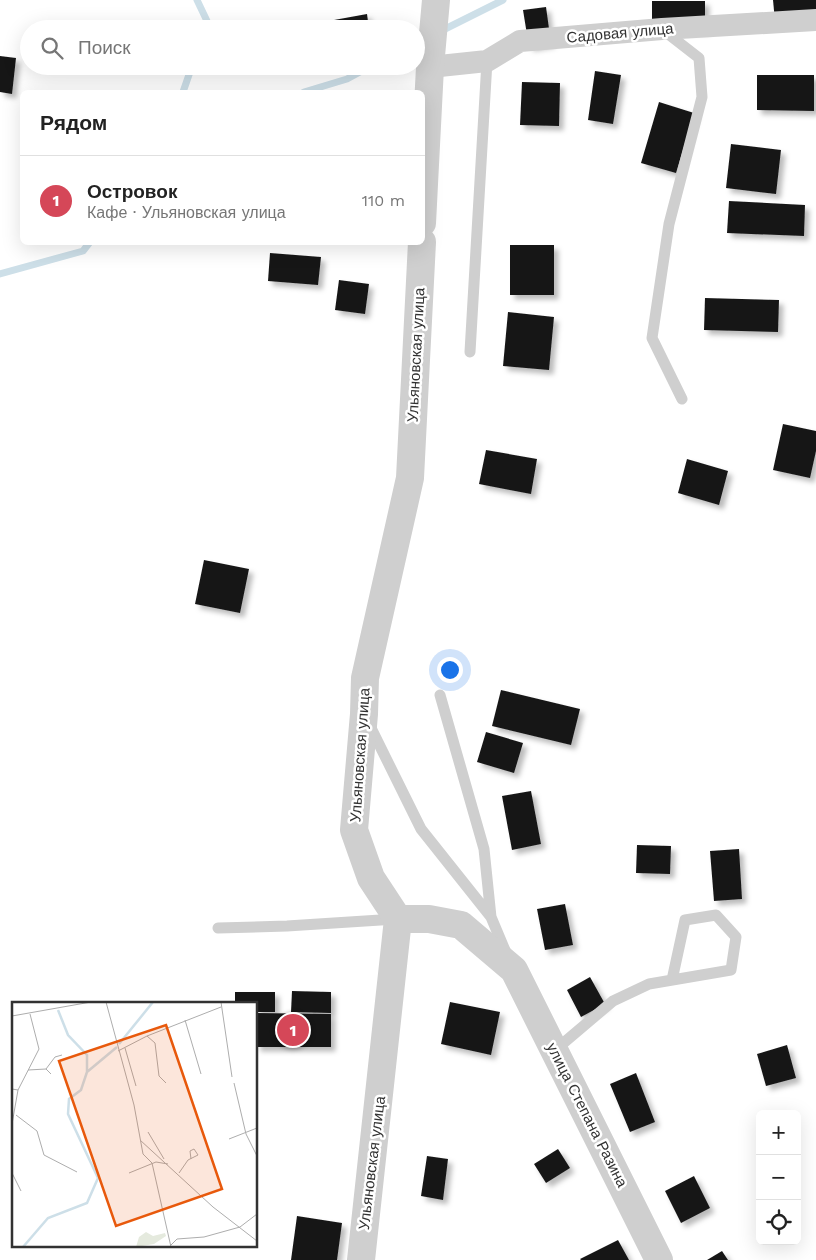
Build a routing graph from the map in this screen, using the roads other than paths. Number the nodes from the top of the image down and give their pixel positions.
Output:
1 (436, 0) edge
2 (816, 20) edge
3 (662, 29) junction
4 (487, 61) junction
5 (430, 67) junction
6 (425, 164) edge
7 (422, 245) edge
8 (470, 352) dead end
9 (682, 399) dead end
10 (440, 695) dead end
11 (364, 714) junction
12 (491, 917) junction
13 (398, 919) junction
14 (218, 928) dead end
15 (514, 970) junction
16 (672, 980) junction
17 (554, 1051) junction
18 (361, 1260) edge
19 (659, 1260) edge

1 - 5 street
2 - 3 street, Садовая улица
3 - 4 street, Садовая улица
3 - 9 lane
4 - 5 street, Садовая улица
4 - 8 lane
5 - 6 street
7 - 11 street, Ульяновская улица
10 - 12 lane
11 - 12 lane
11 - 13 street, Ульяновская улица
12 - 15 lane
13 - 14 lane
13 - 15 street
13 - 18 street, Ульяновская улица
15 - 17 street, улица Степана Разина
16 - 16 lane
16 - 17 lane
17 - 19 street, улица Степана Разина

